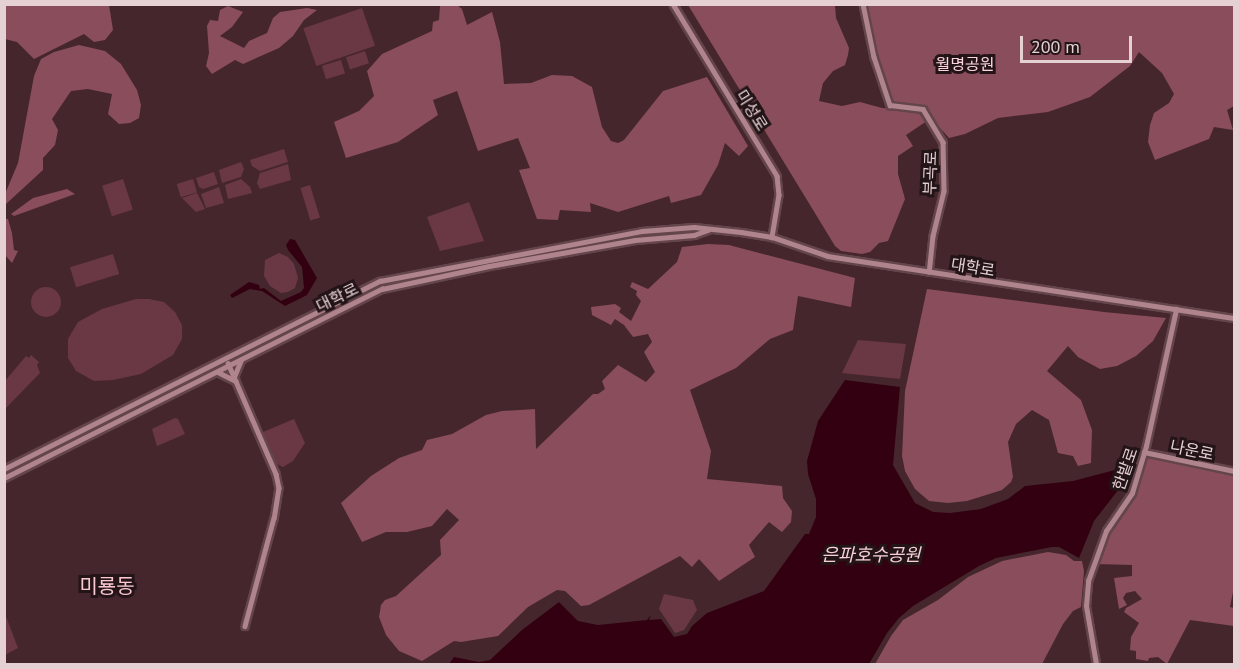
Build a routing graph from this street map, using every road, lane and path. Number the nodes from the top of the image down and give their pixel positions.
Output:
1 (673, 4) edge
2 (863, 4) edge
3 (711, 230) junction
4 (772, 237) junction
5 (929, 272) junction
6 (1176, 309) junction
7 (1234, 318) edge
8 (226, 357) junction
9 (243, 358) junction
10 (229, 365) junction
11 (215, 372) junction
12 (235, 379) junction
13 (1144, 452) junction
14 (4, 469) edge
15 (1234, 471) edge
16 (4, 478) edge
17 (245, 626) dead end
18 (1096, 664) edge

1 - 4 street, 미성로
2 - 5 street, 부곡로
3 - 4 street, 대학로
3 - 8 street, 대학로
3 - 9 street, 대학로
4 - 5 street, 대학로
5 - 6 street, 대학로
6 - 7 street, 대학로
6 - 13 street, 한밭로
8 - 10 street
8 - 14 street, 대학로
9 - 10 street, 대학로
9 - 12 street
10 - 11 street, 대학로
10 - 12 street
11 - 12 street
11 - 16 street, 대학로
12 - 17 street
13 - 15 street, 나운로
13 - 18 street, 한밭로

